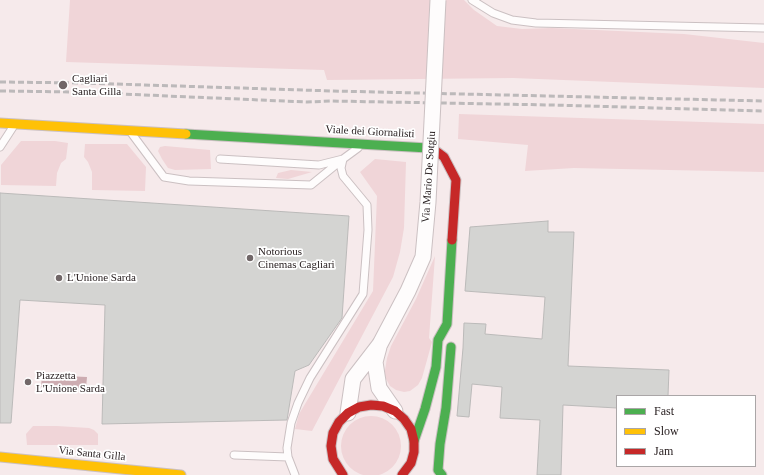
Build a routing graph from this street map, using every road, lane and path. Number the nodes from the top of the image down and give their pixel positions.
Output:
1 (438, 0) edge
2 (472, 0) edge
3 (764, 28) edge
4 (0, 123) edge
5 (15, 123) junction
6 (129, 130) junction
7 (365, 144) junction
8 (0, 147) edge
9 (220, 159) dead end
10 (343, 159) junction
11 (447, 324) junction
12 (380, 344) junction
13 (395, 411) junction
14 (348, 413) junction
15 (414, 441) junction
16 (234, 455) dead end
17 (0, 457) edge
18 (288, 457) junction
19 (411, 462) junction
20 (419, 470) dead end
21 (181, 475) edge
22 (295, 475) edge
23 (343, 475) edge
24 (402, 475) edge
25 (442, 475) edge

1 - 12 street, Via Mario De Sotgiu, bridge
2 - 3 lane
4 - 5 street, Viale dei Giornalisti
5 - 6 street, Viale dei Giornalisti
5 - 8 lane
6 - 7 street, Viale dei Giornalisti
6 - 10 lane
7 - 10 lane
7 - 11 street, Viale dei Giornalisti
9 - 10 lane
10 - 18 lane
11 - 15 street, Viale dei Giornalisti
11 - 25 street
12 - 13 street, Via Mario De Sotgiu
12 - 14 street, Via Mario De Sotgiu
13 - 14 street
13 - 15 street
14 - 23 street
15 - 19 street
16 - 18 lane
17 - 21 street, Via Santa Gilla
18 - 22 lane
19 - 20 street
19 - 24 street

